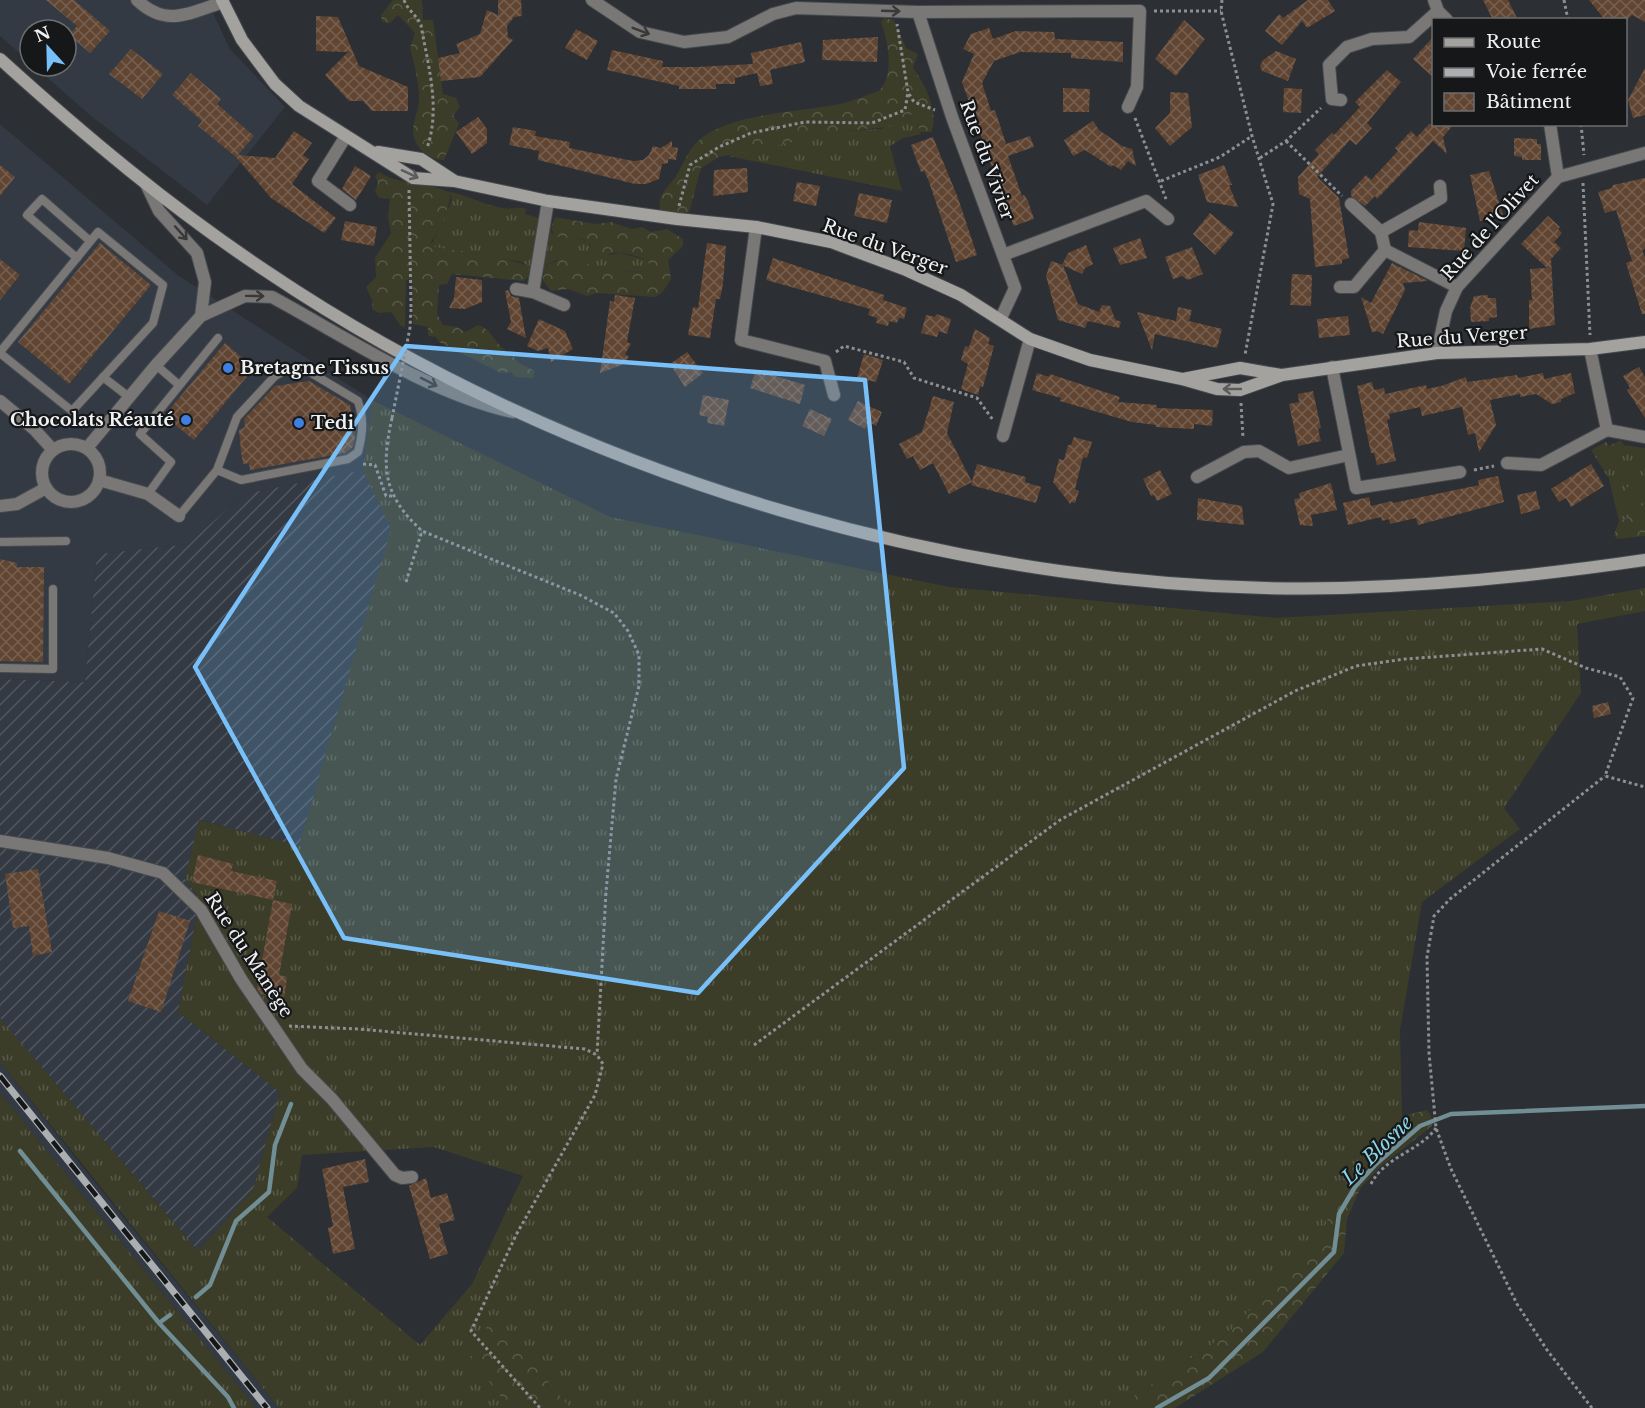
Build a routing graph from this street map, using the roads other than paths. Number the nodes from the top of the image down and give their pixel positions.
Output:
1 (137, 0) edge
2 (592, 0) edge
3 (223, 1) edge
4 (1121, 6) edge
5 (1440, 10) edge
6 (918, 12) junction
7 (0, 59) edge
8 (1336, 99) road end
9 (1128, 106) road end
10 (1550, 126) edge
11 (346, 136) junction
12 (371, 151) junction
13 (1645, 153) edge
14 (1558, 177) junction
15 (453, 181) junction
16 (147, 186) junction
17 (1440, 186) dead end
18 (548, 201) junction
19 (1351, 204) road end
20 (350, 206) dead end
21 (1168, 219) road end
22 (756, 227) junction
23 (1382, 232) junction
24 (90, 241) junction
25 (1385, 250) junction
26 (1003, 255) junction
27 (77, 258) junction
28 (1341, 287) dead end
29 (1457, 287) junction
30 (516, 289) dead end
31 (533, 292) junction
32 (564, 305) dead end
33 (201, 316) junction
34 (1001, 318) junction
35 (218, 338) dead end
36 (1030, 339) junction
37 (1645, 342) edge
38 (1590, 349) junction
39 (0, 352) edge
40 (1437, 353) junction
41 (156, 365) junction
42 (1332, 367) junction
43 (1282, 375) junction
44 (103, 377) junction
45 (1182, 379) junction
46 (179, 385) junction
47 (834, 396) dead end
48 (129, 398) junction
49 (0, 401) edge
50 (527, 415) junction
51 (1607, 430) junction
52 (1003, 436) road end
53 (1645, 438) edge
54 (87, 448) junction
55 (53, 450) junction
56 (1349, 455) junction
57 (1507, 463) road end
58 (218, 470) junction
59 (1460, 472) road end
60 (1197, 477) dead end
61 (99, 480) junction
62 (46, 488) junction
63 (148, 494) junction
64 (0, 506) edge
65 (178, 516) joint
66 (66, 541) dead end
67 (0, 542) edge
68 (1645, 560) edge
69 (53, 589) dead end
70 (0, 668) edge
71 (0, 841) edge
72 (412, 1177) dead end

1 - 3 street
2 -> 6 street
3 - 11 main road, Rue du Verger
4 - 6 street
4 - 9 street
5 - 8 street
6 - 26 street, Rue du Vivier
7 - 16 main road
10 - 14 street, Rue de l'Olivet
11 - 12 main road, Rue du Verger
11 - 20 street
12 - 15 main road, Rue du Verger
12 -> 15 main road, Rue du Verger
13 - 14 street
14 - 29 street, Rue de l'Olivet
15 - 18 main road, Rue du Verger
16 -> 33 street
16 - 50 main road
17 - 23 street
18 - 22 main road, Rue du Verger
18 - 31 street
19 - 23 street
21 - 26 street
22 - 34 main road, Rue du Verger
22 - 47 street
23 - 25 street
24 - 27 lane
24 - 27 lane
24 - 44 lane
25 - 28 street
25 - 29 street
26 - 34 street, Rue du Vivier
27 - 39 lane
29 - 40 street, Rue de l'Olivet
30 - 31 street
31 - 32 street
33 - 41 street
33 -> 50 street
34 - 36 main road, Rue du Verger
35 - 46 lane
36 - 45 main road, Rue du Verger
36 - 52 street
37 - 38 main road, Rue du Verger
38 - 40 main road, Rue du Verger
38 - 51 street
39 - 44 lane
40 - 42 main road, Rue du Verger
41 - 46 lane
41 - 48 street
42 - 43 main road, Rue du Verger
42 - 56 street
43 - 45 main road, Rue du Verger
43 -> 45 main road, Rue du Verger
44 - 48 lane
46 - 63 lane
48 - 54 street
49 - 55 street
50 - 68 main road
51 - 53 street
51 - 57 street
54 - 55 street
54 - 61 street
55 - 62 street
56 - 59 street
56 - 60 street
58 - 58 lane
58 - 65 lane
61 - 62 street
61 - 63 street
62 - 64 street
63 - 65 street
66 - 67 lane
69 - 70 lane
71 - 72 street, Rue du Manège

